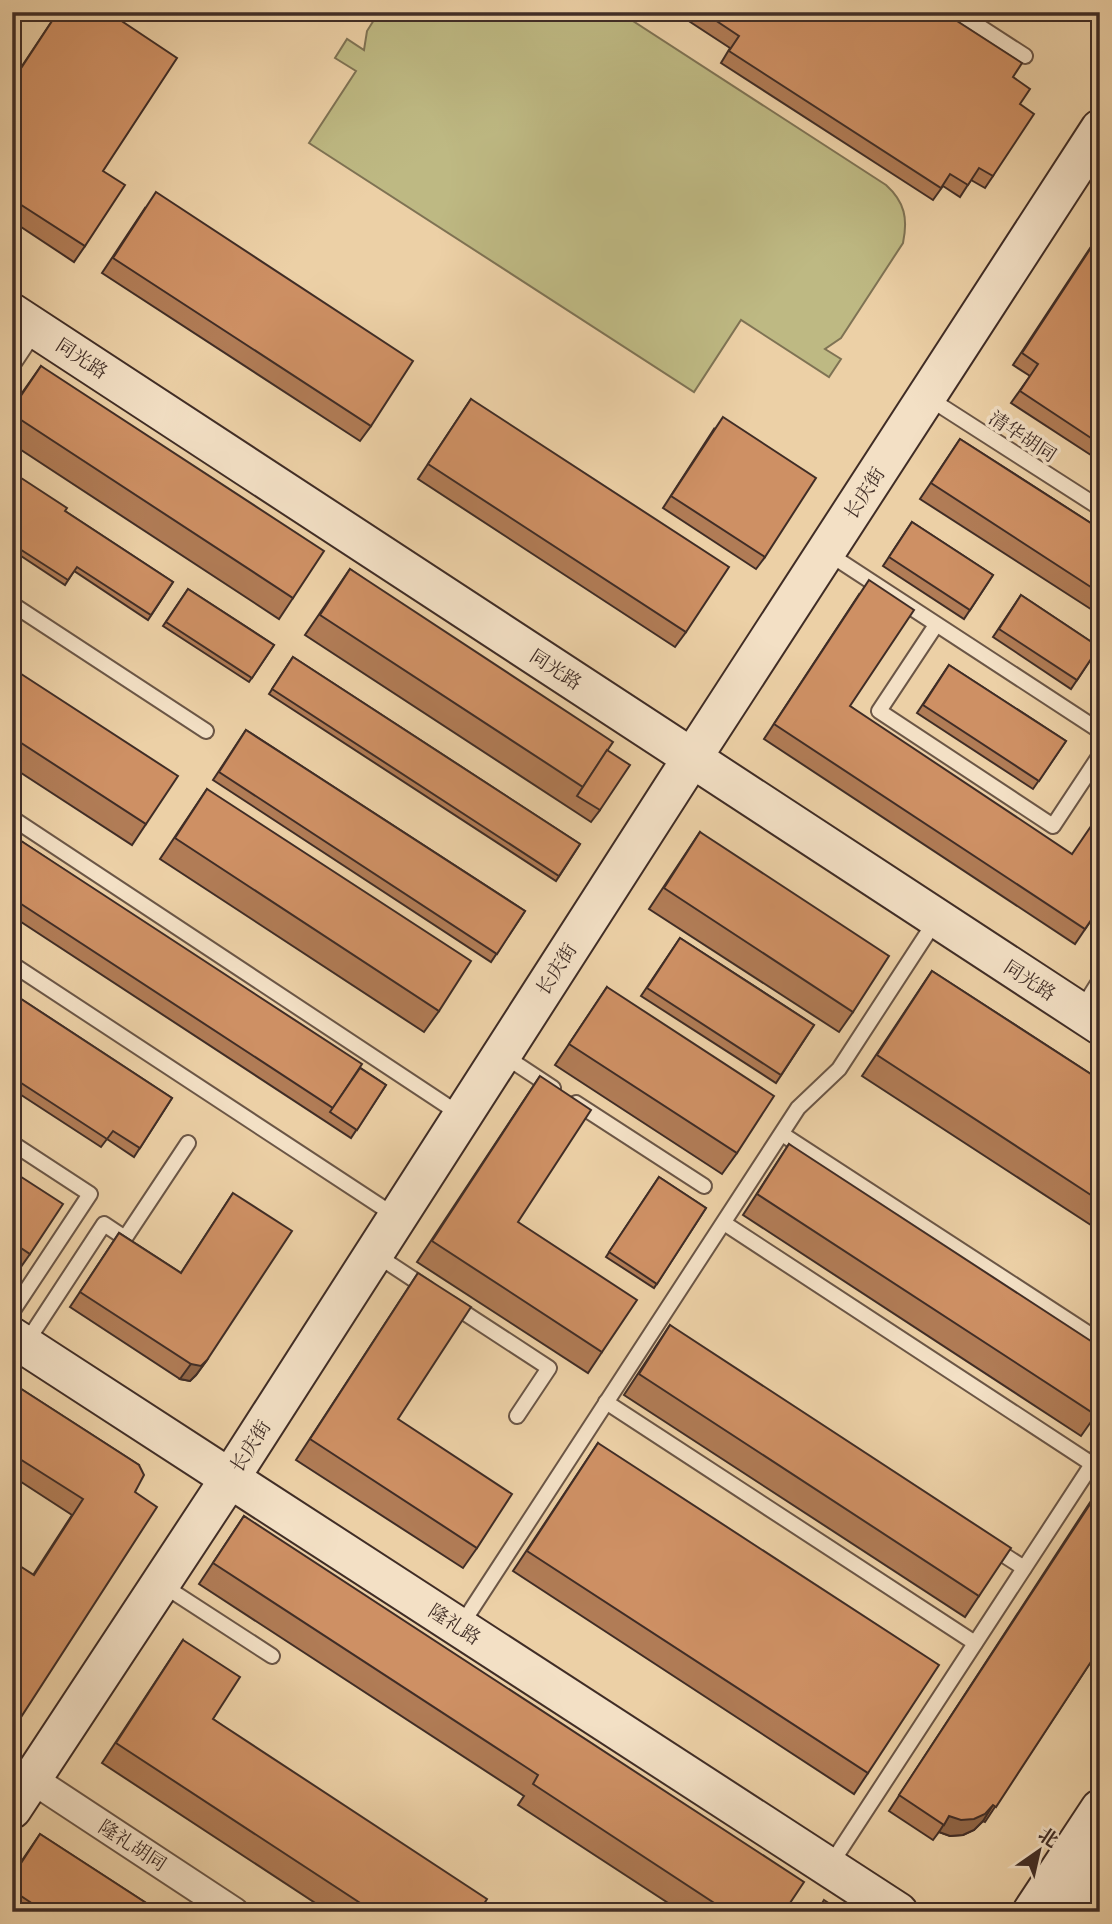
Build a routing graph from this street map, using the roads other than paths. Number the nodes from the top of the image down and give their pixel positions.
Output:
1 (957, 12) edge
2 (1025, 56) dead end
3 (1100, 129) edge
4 (24, 321) edge
5 (12, 366) edge
6 (926, 397) junction
7 (1100, 508) edge
8 (825, 552) junction
9 (12, 604) edge
10 (936, 625) junction
11 (206, 731) dead end
12 (1100, 732) edge
13 (1100, 755) edge
14 (692, 758) junction
15 (12, 818) edge
16 (937, 919) junction
17 (12, 964) edge
18 (1100, 980) edge
19 (1090, 1018) edge
20 (502, 1054) junction
21 (462, 1116) junction
22 (782, 1134) junction
23 (12, 1143) edge
24 (188, 1143) dead end
25 (704, 1186) dead end
26 (397, 1217) junction
27 (724, 1223) junction
28 (374, 1254) junction
29 (17, 1331) edge
30 (1100, 1341) edge
31 (606, 1402) junction
32 (517, 1416) dead end
33 (1096, 1458) edge
34 (230, 1478) junction
35 (978, 1538) edge
36 (1024, 1569) junction
37 (160, 1584) junction
38 (460, 1627) junction
39 (975, 1643) junction
40 (272, 1656) dead end
41 (22, 1794) edge
42 (1100, 1809) edge
43 (1100, 1861) edge
44 (829, 1867) junction
45 (234, 1912) edge
46 (898, 1912) edge
47 (1032, 1912) edge
48 (1066, 1912) edge

1 - 2 lane
3 - 6 street, 长庆街
4 - 5 lane
4 - 14 street, 同光路
6 - 7 lane, 清华胡同
6 - 8 street, 长庆街
8 - 10 lane
8 - 14 street, 长庆街
9 - 11 lane
10 - 12 lane
10 - 13 lane
14 - 16 street, 同光路
14 - 20 street, 长庆街
15 - 21 lane
16 - 19 street, 同光路
16 - 22 lane
17 - 26 lane
18 - 19 lane
20 - 21 street, 长庆街
20 - 25 lane
21 - 26 street, 长庆街
22 - 27 lane
22 - 30 lane
23 - 29 lane
24 - 29 lane
26 - 28 street, 长庆街
27 - 31 lane
27 - 33 lane
28 - 32 lane
28 - 34 street, 长庆街
29 - 34 street, 隆礼路
31 - 38 lane
31 - 39 lane
33 - 36 lane
34 - 37 street, 长庆街
34 - 38 street, 隆礼路
35 - 36 lane
36 - 39 lane
37 - 40 lane
37 - 41 street, 长庆街
38 - 44 street, 隆礼路
39 - 44 lane
41 - 45 street, 隆礼胡同
42 - 47 street
43 - 48 street
44 - 46 street, 隆礼路

